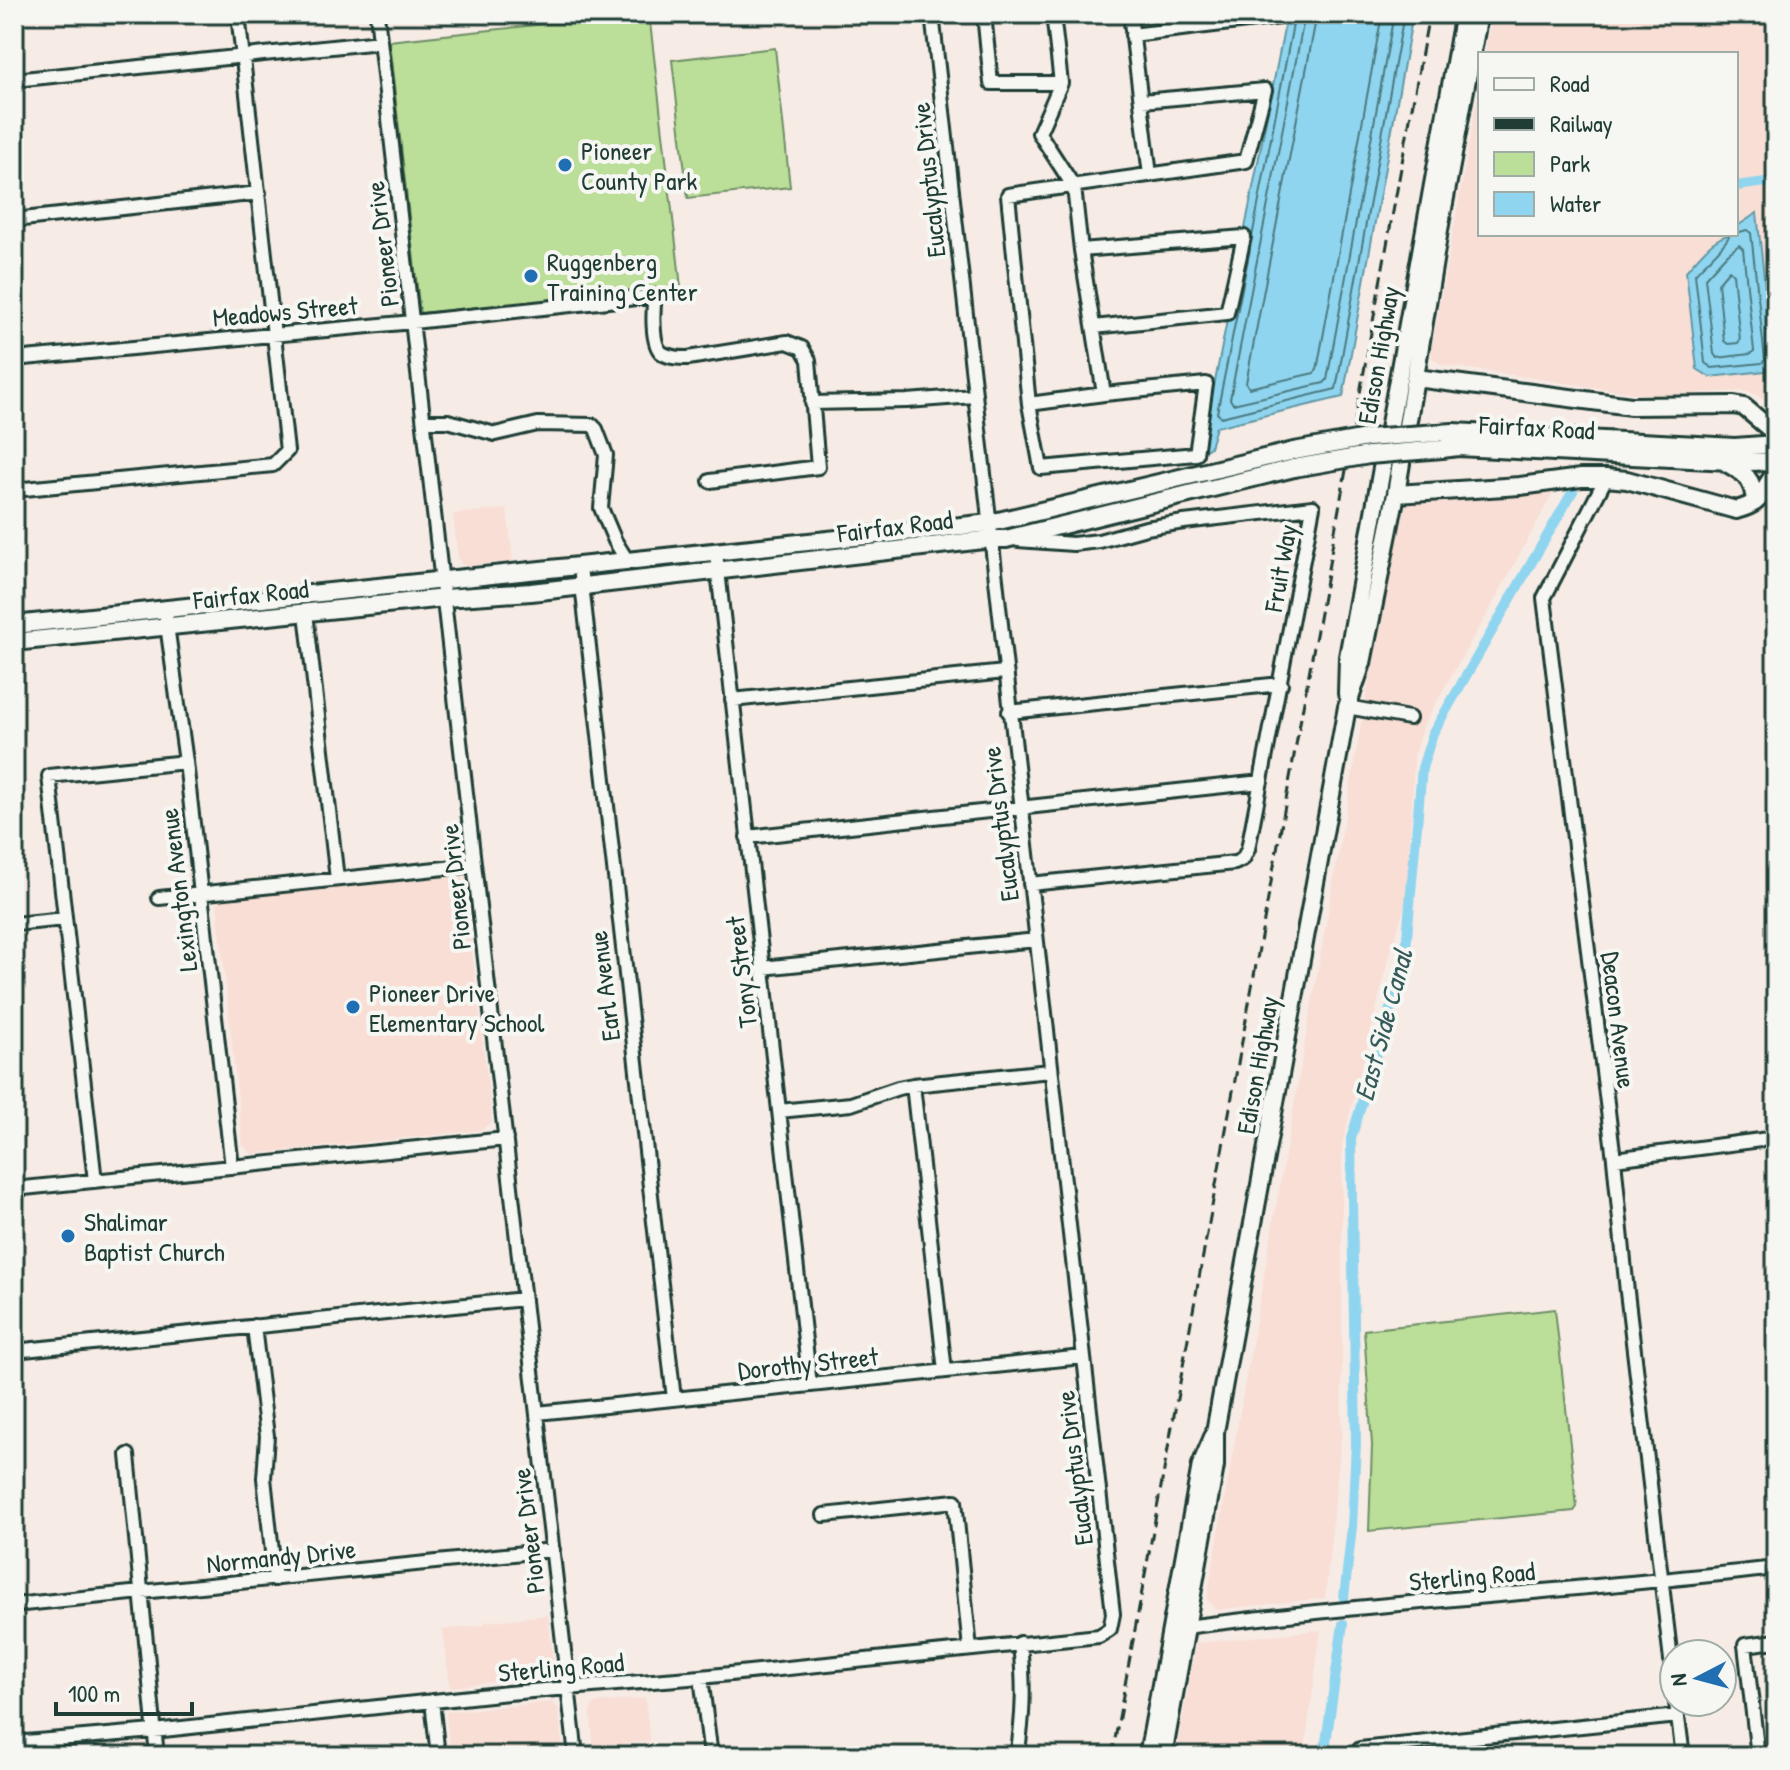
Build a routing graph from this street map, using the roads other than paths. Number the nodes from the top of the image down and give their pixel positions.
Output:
1 (238, 14) edge
2 (377, 14) edge
3 (932, 14) edge
4 (984, 14) edge
5 (1053, 14) edge
6 (1130, 14) edge
7 (1281, 14) edge
8 (1473, 14) edge
9 (1132, 35) junction
10 (380, 42) junction
11 (243, 56) junction
12 (14, 80) edge
13 (1061, 83) junction
14 (1142, 101) junction
15 (1150, 175) junction
16 (1074, 187) junction
17 (259, 193) junction
18 (14, 220) edge
19 (1081, 250) junction
20 (413, 322) junction
21 (1094, 327) junction
22 (275, 335) junction
23 (14, 359) edge
24 (1416, 378) junction
25 (1104, 394) junction
26 (974, 396) junction
27 (812, 403) junction
28 (1029, 404) junction
29 (1753, 416) junction
30 (425, 421) junction
31 (1776, 434) edge
32 (1440, 441) junction
33 (1776, 444) edge
34 (1741, 447) junction
35 (1725, 461) junction
36 (1776, 461) edge
37 (1776, 473) edge
38 (1606, 478) junction
39 (710, 481) dead end
40 (14, 490) edge
41 (1396, 494) junction
42 (1755, 502) junction
43 (996, 534) junction
44 (716, 553) junction
45 (628, 562) junction
46 (580, 567) junction
47 (718, 571) junction
48 (443, 581) junction
49 (581, 587) junction
50 (445, 598) junction
51 (165, 609) junction
52 (306, 613) junction
53 (14, 625) edge
54 (167, 627) junction
55 (14, 642) edge
56 (1005, 672) junction
57 (1281, 684) junction
58 (732, 700) junction
59 (1347, 707) junction
60 (1009, 712) junction
61 (1409, 718) dead end
62 (186, 762) junction
63 (1261, 782) junction
64 (1021, 809) junction
65 (747, 837) junction
66 (474, 865) junction
67 (337, 879) junction
68 (1030, 884) junction
69 (201, 893) junction
70 (159, 898) dead end
71 (65, 919) junction
72 (14, 924) edge
73 (1036, 940) junction
74 (762, 968) junction
75 (1050, 1071) junction
76 (913, 1085) junction
77 (779, 1111) junction
78 (1776, 1138) edge
79 (506, 1139) junction
80 (1614, 1159) junction
81 (232, 1167) junction
82 (95, 1181) junction
83 (14, 1189) edge
84 (524, 1299) junction
85 (254, 1326) junction
86 (14, 1351) edge
87 (1083, 1357) junction
88 (945, 1371) junction
89 (810, 1385) junction
90 (674, 1399) junction
91 (537, 1413) junction
92 (128, 1455) dead end
93 (824, 1515) dead end
94 (553, 1550) junction
95 (1776, 1568) edge
96 (275, 1579) junction
97 (1661, 1581) junction
98 (142, 1592) junction
99 (14, 1605) edge
100 (1179, 1628) junction
101 (1110, 1629) joint
102 (1668, 1638) edge
103 (1776, 1641) edge
104 (1020, 1643) junction
105 (970, 1649) junction
106 (701, 1677) junction
107 (569, 1687) junction
108 (432, 1701) junction
109 (1658, 1711) edge
110 (1678, 1718) edge
111 (154, 1731) junction
112 (14, 1743) edge
113 (1360, 1749) dead end
114 (157, 1756) edge
115 (438, 1756) edge
116 (576, 1756) edge
117 (711, 1756) edge
118 (1017, 1756) edge
119 (1148, 1756) edge
120 (1163, 1756) edge
121 (1683, 1756) edge
122 (1758, 1756) edge

1 - 11 street
2 - 10 street, Pioneer Drive
3 - 26 street, Eucalyptus Drive
4 - 13 street
5 - 13 street
6 - 9 street
7 - 9 street
8 - 24 main road, Edison Highway
8 - 59 main road, Edison Highway
9 - 14 street
10 - 11 street
10 - 20 street, Pioneer Drive
11 - 12 street
11 - 17 street
13 - 16 street
14 - 15 street
14 - 15 street
15 - 16 street
16 - 19 street
16 - 28 street
17 - 18 street
17 - 22 street
19 - 21 street
19 - 21 street
20 - 22 street, Meadows Street
20 - 27 street, Meadows Street
20 - 30 street, Pioneer Drive
21 - 25 street
22 - 23 street, Meadows Street
22 - 40 street
24 - 29 main road
24 - 41 main road, Edison Highway
25 - 28 street
25 - 28 street
26 - 27 street
26 - 43 street, Eucalyptus Drive
27 - 39 street
29 - 31 main road
29 - 34 main road
30 - 45 street
30 - 48 street, Pioneer Drive
32 - 34 main road, Fairfax Road
32 - 35 main road, Fairfax Road
32 - 43 main road, Fairfax Road, bridge
33 - 34 main road, Fairfax Road
35 - 36 main road, Fairfax Road
35 - 42 main road
37 - 42 main road
38 - 41 main road
38 - 42 main road
38 - 80 street, Deacon Avenue
41 - 59 main road, Edison Highway
43 - 44 main road, Fairfax Road
43 - 47 main road, Fairfax Road
43 - 56 street, Eucalyptus Drive
43 - 57 street, Fruit Way
44 - 45 main road, Fairfax Road
44 - 47 street, Tony Street
45 - 46 main road, Fairfax Road
46 - 48 main road, Fairfax Road
46 - 49 street, Earl Avenue
47 - 49 main road, Fairfax Road
47 - 58 street, Tony Street
48 - 50 street, Pioneer Drive
48 - 51 main road, Fairfax Road
49 - 50 main road, Fairfax Road
49 - 90 street, Earl Avenue
50 - 52 main road, Fairfax Road
50 - 66 street, Pioneer Drive
51 - 53 main road, Fairfax Road
51 - 54 street, Lexington Avenue
52 - 54 main road, Fairfax Road
52 - 67 street
54 - 55 main road, Fairfax Road
54 - 62 street, Lexington Avenue
56 - 58 street
56 - 60 street, Eucalyptus Drive
57 - 60 street
57 - 63 street, Fruit Way
58 - 65 street, Tony Street
59 - 61 street
59 - 100 main road, Edison Highway
60 - 64 street, Eucalyptus Drive
62 - 69 street, Lexington Avenue
62 - 71 street
63 - 64 street
63 - 68 street, Fruit Way
64 - 65 street
64 - 68 street, Eucalyptus Drive
65 - 74 street, Tony Street
66 - 67 street
66 - 79 street, Pioneer Drive
67 - 69 street
68 - 73 street, Eucalyptus Drive
69 - 70 street
69 - 81 street, Lexington Avenue
71 - 72 street
71 - 82 street
73 - 74 street
73 - 75 street, Eucalyptus Drive
74 - 77 street, Tony Street
75 - 76 street
75 - 87 street, Eucalyptus Drive
76 - 77 street
76 - 88 street
77 - 89 street, Tony Street
78 - 80 street
79 - 81 street
79 - 84 street, Pioneer Drive
80 - 97 street, Deacon Avenue
81 - 82 street
82 - 83 street
84 - 85 street
84 - 91 street, Pioneer Drive
85 - 86 street
85 - 96 street
87 - 88 street, Dorothy Street
87 - 101 street, Eucalyptus Drive
88 - 89 street, Dorothy Street
89 - 90 street, Dorothy Street
90 - 91 street, Dorothy Street
91 - 94 street, Pioneer Drive
92 - 98 street
93 - 105 street
94 - 96 street, Normandy Drive
94 - 107 street, Pioneer Drive
95 - 97 street, Sterling Road
96 - 98 street, Normandy Drive
97 - 100 street, Sterling Road
97 - 102 street, Deacon Avenue
98 - 99 street, Normandy Drive
98 - 111 street
100 - 119 main road, Edison Highway
100 - 120 main road, Edison Highway
101 - 104 street, Sterling Road
103 - 122 street
104 - 105 street, Sterling Road
104 - 118 street
105 - 106 street, Sterling Road
106 - 107 street, Sterling Road
106 - 117 street
107 - 108 street, Sterling Road
107 - 116 street, Pioneer Drive
108 - 111 street, Sterling Road
108 - 115 street
109 - 113 street
110 - 121 street
111 - 112 street, Sterling Road
111 - 114 street

